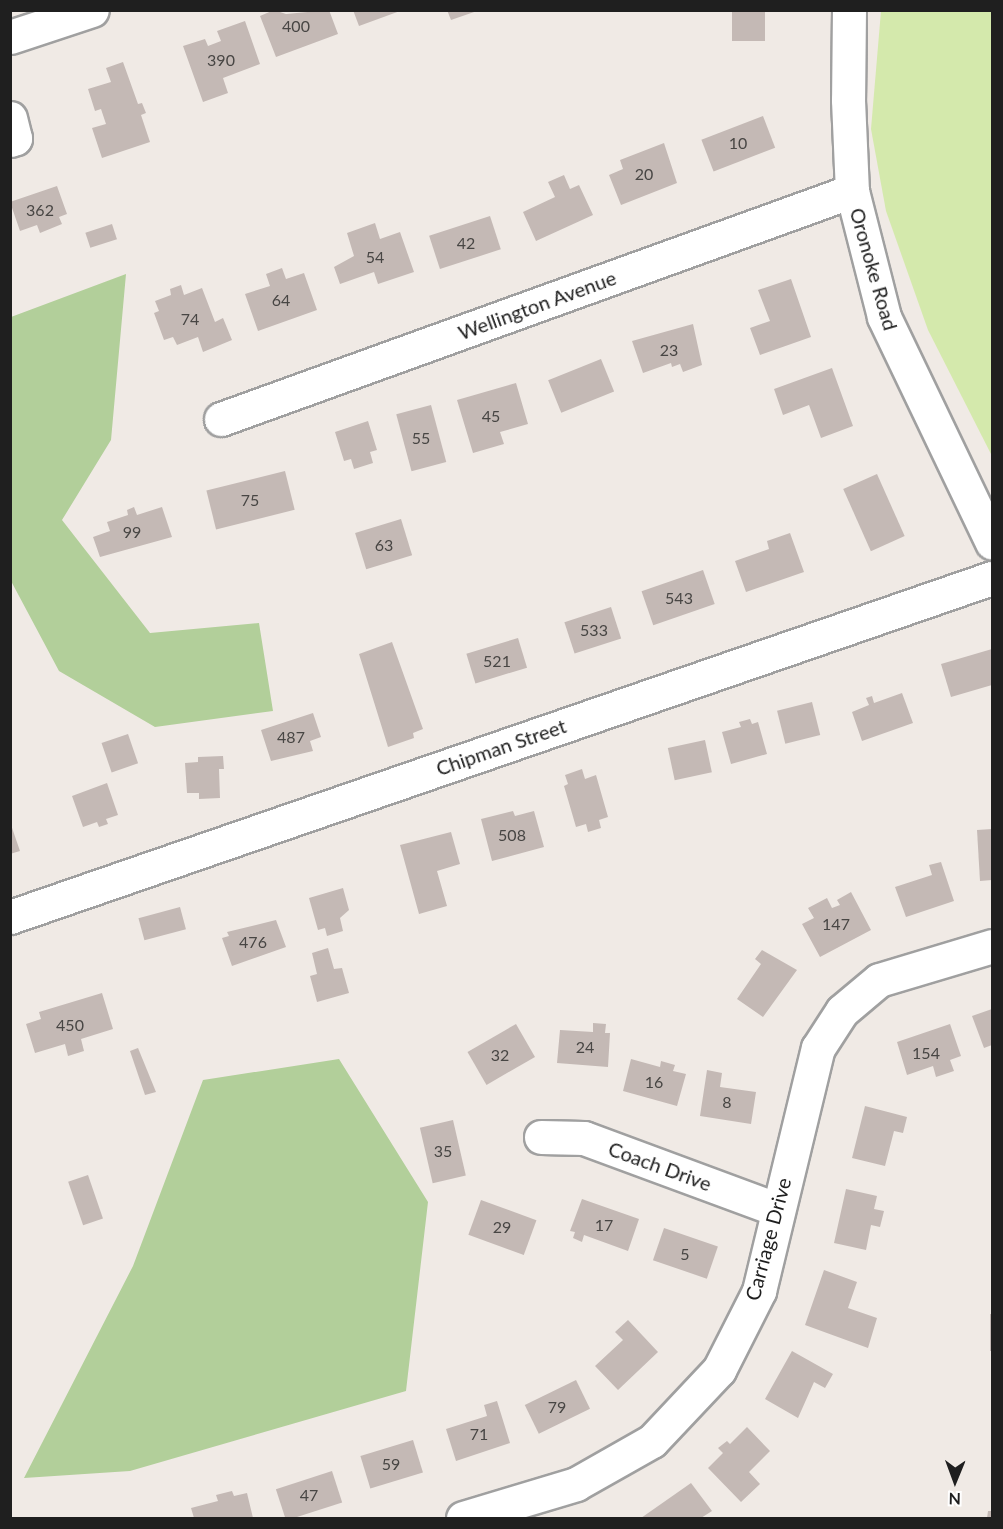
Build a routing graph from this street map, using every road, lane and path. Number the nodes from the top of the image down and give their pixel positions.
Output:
1 (92, 10) edge
2 (849, 10) edge
3 (10, 37) edge
4 (852, 191) junction
5 (221, 419) dead end
6 (993, 542) edge
7 (993, 578) edge
8 (10, 917) edge
9 (993, 946) edge
10 (541, 1137) dead end
11 (777, 1209) junction
12 (463, 1518) edge

1 - 3 street
2 - 4 street, Oronoke Road
4 - 5 street, Wellington Avenue
4 - 6 street, Oronoke Road
7 - 8 street, Chipman Street
9 - 11 street, Carriage Drive
10 - 11 street, Coach Drive
11 - 12 street, Carriage Drive

